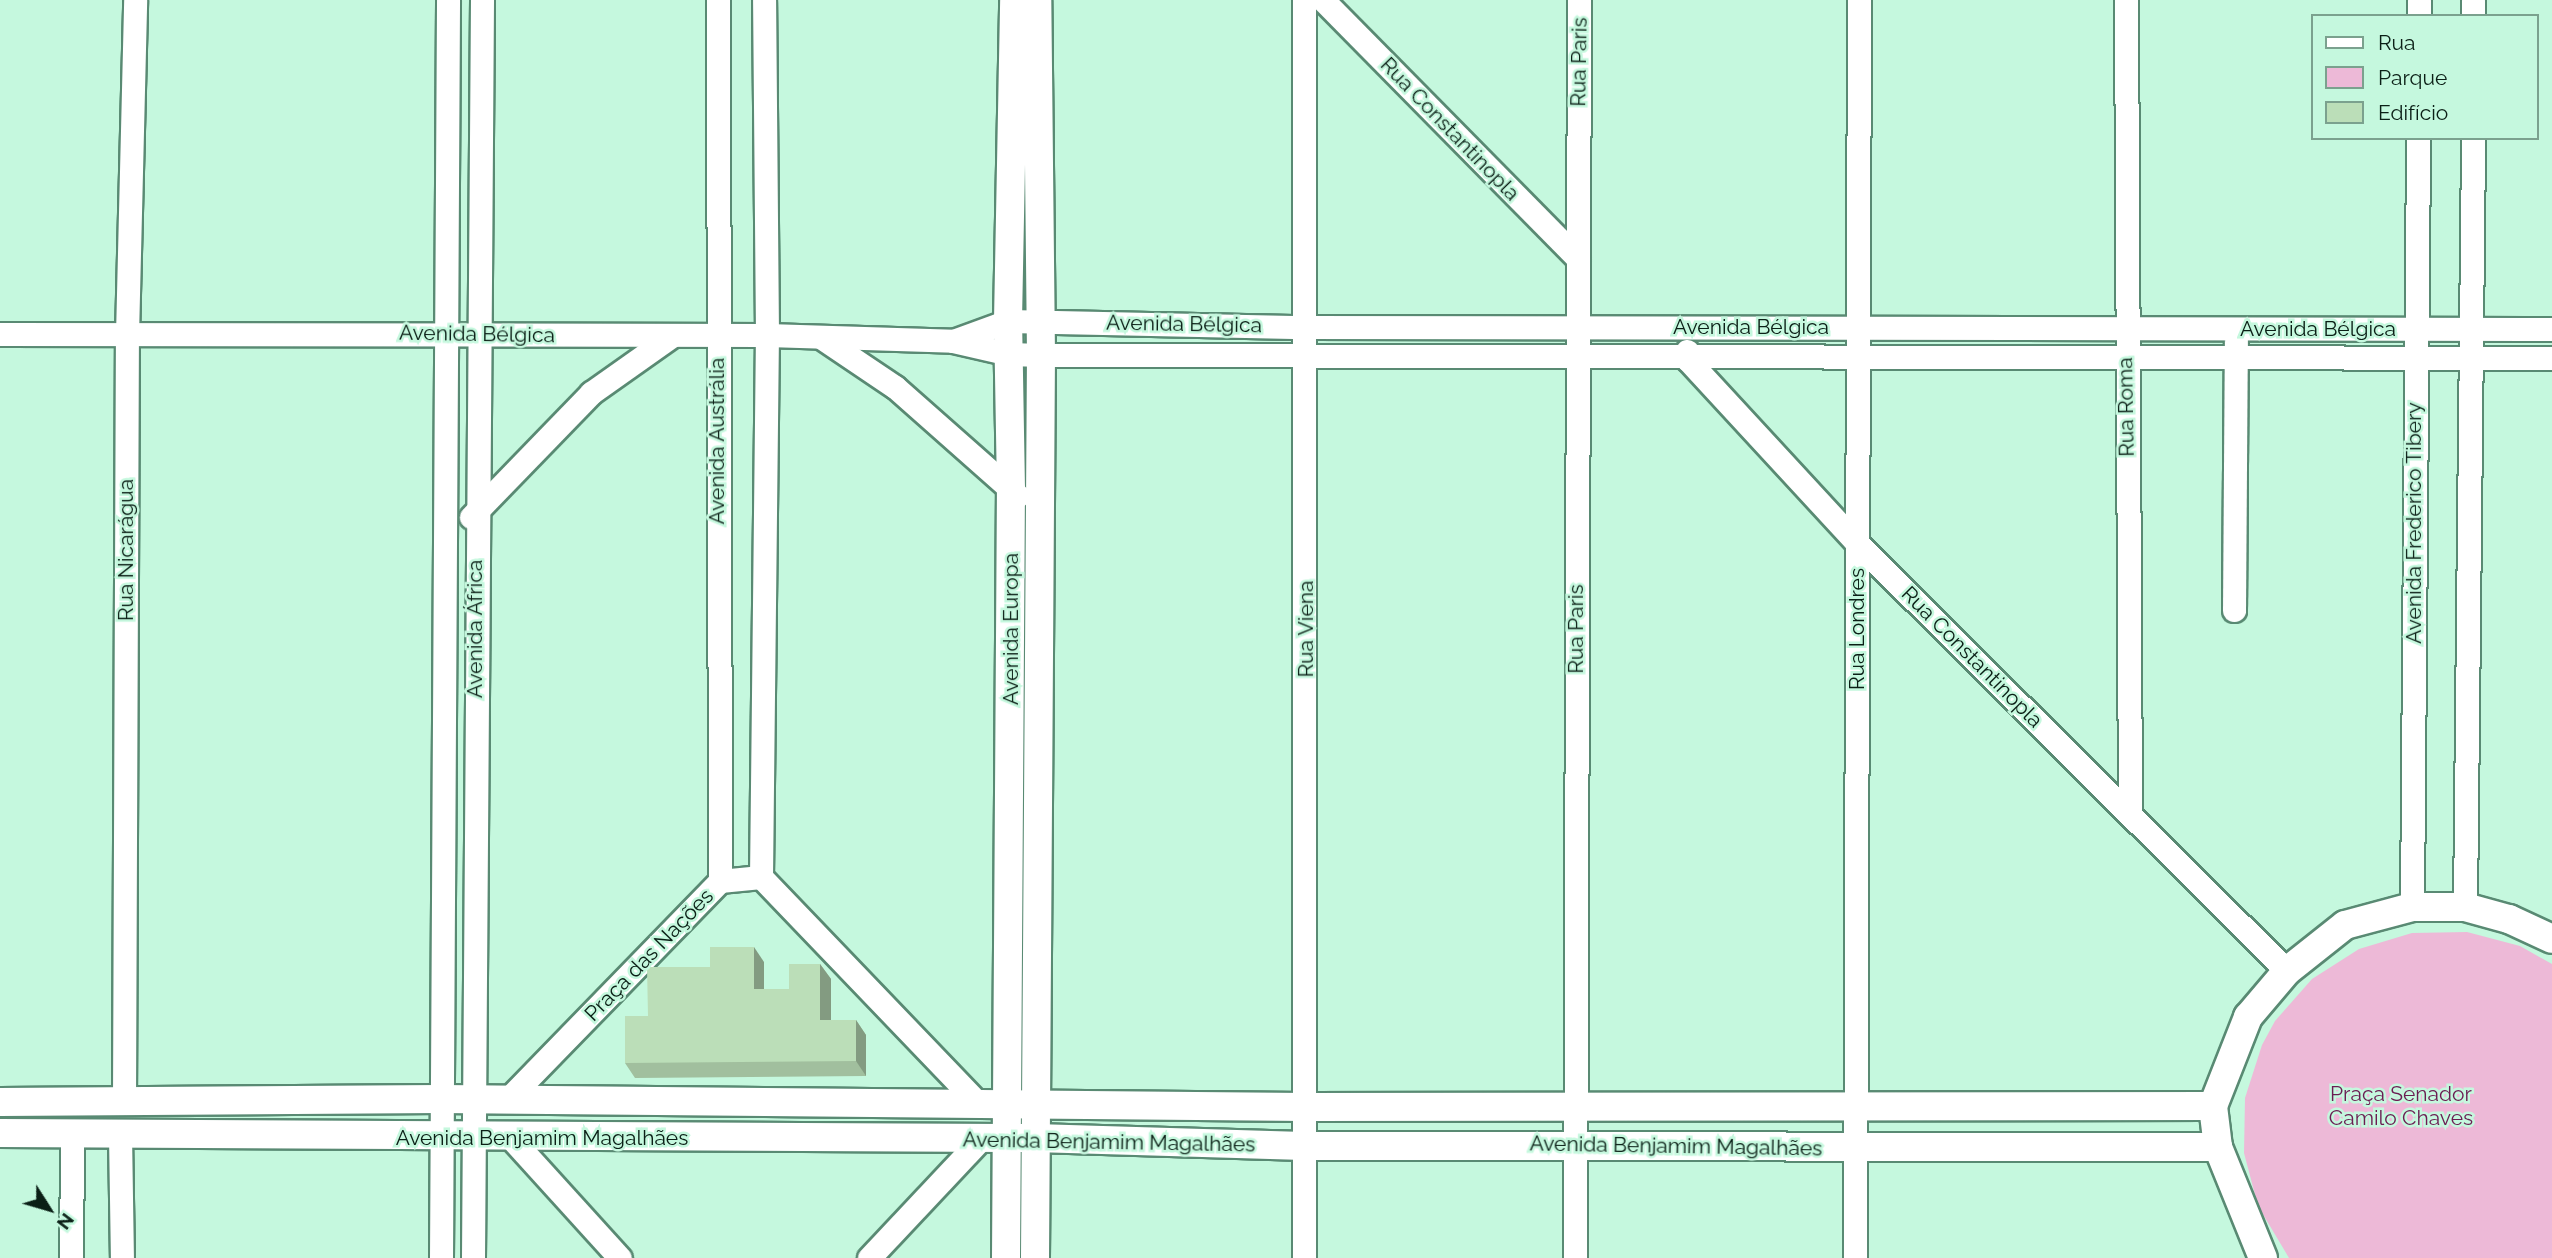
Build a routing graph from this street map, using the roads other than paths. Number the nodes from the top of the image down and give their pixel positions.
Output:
1 (135, 0) edge
2 (448, 0) edge
3 (481, 0) edge
4 (718, 0) edge
5 (764, 0) edge
6 (1014, 0) edge
7 (1037, 0) edge
8 (1304, 0) edge
9 (1323, 0) edge
10 (1579, 0) edge
11 (1858, 0) edge
12 (2126, 0) edge
13 (2418, 140) edge
14 (2473, 140) edge
15 (1577, 258) junction
16 (1007, 321) junction
17 (1041, 321) junction
18 (1575, 325) junction
19 (1305, 327) junction
20 (1686, 327) junction
21 (1857, 328) junction
22 (2125, 328) junction
23 (2236, 328) junction
24 (2416, 329) junction
25 (2472, 329) junction
26 (2552, 329) edge
27 (445, 333) junction
28 (0, 334) edge
29 (479, 334) junction
30 (127, 335) junction
31 (767, 335) junction
32 (716, 336) junction
33 (670, 337) junction
34 (822, 338) junction
35 (953, 341) junction
36 (1009, 354) junction
37 (1577, 354) junction
38 (1041, 355) junction
39 (1307, 355) junction
40 (1857, 356) junction
41 (2125, 356) junction
42 (2235, 356) junction
43 (2415, 357) junction
44 (2473, 358) junction
45 (2552, 358) edge
46 (1688, 360) junction
47 (1012, 489) junction
48 (475, 512) junction
49 (1038, 521) junction
50 (1857, 543) junction
51 (445, 547) junction
52 (2234, 610) dead end
53 (443, 726) junction
54 (474, 726) junction
55 (2130, 813) junction
56 (761, 877) junction
57 (720, 881) junction
58 (2412, 907) junction
59 (2465, 907) junction
60 (2552, 939) edge
61 (2287, 971) junction
62 (440, 1099) junction
63 (508, 1099) junction
64 (124, 1101) junction
65 (472, 1101) junction
66 (819, 1101) junction
67 (976, 1101) junction
68 (1021, 1101) junction
69 (0, 1102) edge
70 (1574, 1105) junction
71 (2213, 1106) junction
72 (1305, 1107) junction
73 (1857, 1107) junction
74 (0, 1133) edge
75 (72, 1134) junction
76 (120, 1134) junction
77 (475, 1136) junction
78 (442, 1138) junction
79 (511, 1138) junction
80 (1035, 1138) junction
81 (816, 1139) junction
82 (993, 1140) junction
83 (1574, 1143) junction
84 (1304, 1146) junction
85 (2218, 1147) junction
86 (1857, 1148) junction
87 (71, 1258) edge
88 (122, 1258) edge
89 (441, 1258) edge
90 (473, 1258) edge
91 (620, 1258) edge
92 (869, 1258) edge
93 (1006, 1258) edge
94 (1035, 1258) edge
95 (1304, 1258) edge
96 (1575, 1258) edge
97 (1855, 1258) edge
98 (2263, 1258) edge

1 - 30 street, Rua Nicarágua
2 - 27 street, Avenida África
3 - 29 street, Avenida África
4 - 32 street, Avenida Austrália
5 - 31 street
6 - 16 main road, Avenida Europa
7 - 17 main road, Avenida Europa
8 - 19 street, Rua Viena
9 - 15 street, Rua Constantinopla
10 - 15 street, Rua Paris
11 - 21 street, Rua Londres
12 - 22 street, Rua Roma
13 - 24 street, Avenida Frederico Tibery
14 - 25 street
15 - 18 street, Rua Paris
16 - 17 street, Avenida Bélgica
16 - 35 street, Avenida Bélgica
16 - 36 main road, Avenida Europa
17 - 19 street, Avenida Bélgica
17 - 38 main road, Avenida Europa
18 - 19 street, Avenida Bélgica
18 - 20 street, Avenida Bélgica
18 - 37 street, Rua Paris
19 - 39 street, Rua Viena
20 - 21 street, Avenida Bélgica
20 - 46 street
21 - 22 street, Avenida Bélgica
21 - 40 street, Rua Londres
22 - 23 street, Avenida Bélgica
22 - 41 street, Rua Roma
23 - 24 street, Avenida Bélgica
23 - 42 street
24 - 25 street, Avenida Bélgica
24 - 43 street, Avenida Frederico Tibery
25 - 26 street, Avenida Bélgica
25 - 44 street
27 - 29 street, Avenida Bélgica
27 - 30 street, Avenida Bélgica
27 - 51 street, Avenida África
28 - 30 street, Avenida Bélgica
29 - 33 street, Avenida Bélgica
29 - 48 street, Avenida África
30 - 64 street, Rua Nicarágua
31 - 32 street, Avenida Bélgica
31 - 34 street, Avenida Bélgica
31 - 56 street
32 - 33 street, Avenida Bélgica
32 - 57 street, Avenida Austrália
33 - 48 street
34 - 35 street, Avenida Bélgica
34 - 47 street
35 - 36 street, Avenida Bélgica
36 - 38 street, Avenida Bélgica
36 - 47 main road, Avenida Europa
37 - 39 street, Avenida Bélgica
37 - 46 street, Avenida Bélgica
37 - 70 street, Rua Paris
38 - 39 street, Avenida Bélgica
38 - 49 main road, Avenida Europa
39 - 72 street, Rua Viena
40 - 41 street, Avenida Bélgica
40 - 46 street, Avenida Bélgica
40 - 50 street, Rua Londres
41 - 42 street, Avenida Bélgica
41 - 55 street, Rua Roma
42 - 43 street, Avenida Bélgica
42 - 52 street
43 - 44 street, Avenida Bélgica
43 - 58 street, Avenida Frederico Tibery
44 - 45 street, Avenida Bélgica
44 - 59 street
46 - 50 street, Rua Constantinopla
47 - 49 street
47 - 68 main road, Avenida Europa
48 - 51 street
48 - 54 street, Avenida África
49 - 68 main road, Avenida Europa
50 - 55 street, Rua Constantinopla
50 - 73 street, Rua Londres
51 - 53 street, Avenida África
53 - 54 street
53 - 62 street, Avenida África
54 - 65 street, Avenida África
55 - 61 street, Rua Constantinopla
56 - 57 street, Praça das Nações
56 - 67 street
57 - 63 street, Praça das Nações
58 - 59 main road
58 - 61 main road
59 - 60 main road
61 - 71 main road
62 - 64 main road, Avenida Benjamim Magalhães
62 - 65 main road, Avenida Benjamim Magalhães
62 - 78 street, Avenida África
63 - 65 main road, Avenida Benjamim Magalhães
63 - 66 main road, Avenida Benjamim Magalhães
64 - 69 main road, Avenida Benjamim Magalhães
65 - 77 street, Avenida África
66 - 67 main road, Avenida Benjamim Magalhães
66 - 81 main road
67 - 68 main road, Avenida Benjamim Magalhães
68 - 72 main road, Avenida Benjamim Magalhães
68 - 80 main road, Avenida Europa
68 - 82 main road, Avenida Europa
70 - 72 main road, Avenida Benjamim Magalhães
70 - 73 main road, Avenida Benjamim Magalhães
70 - 83 street, Rua Paris
71 - 73 main road, Avenida Benjamim Magalhães
71 - 85 main road
72 - 84 street, Rua Viena
73 - 86 street, Rua Londres
74 - 75 main road, Avenida Benjamim Magalhães
75 - 76 main road, Avenida Benjamim Magalhães
75 - 87 street
76 - 78 main road, Avenida Benjamim Magalhães
76 - 88 street
77 - 78 main road, Avenida Benjamim Magalhães
77 - 79 main road, Avenida Benjamim Magalhães
77 - 90 street, Avenida África
78 - 89 street, Avenida África
79 - 81 main road, Avenida Benjamim Magalhães
79 - 91 street
80 - 82 main road, Avenida Benjamim Magalhães
80 - 84 main road, Avenida Benjamim Magalhães
80 - 94 main road, Avenida Europa
81 - 82 main road, Avenida Benjamim Magalhães
82 - 92 street
82 - 93 main road, Avenida Europa
83 - 84 main road, Avenida Benjamim Magalhães
83 - 86 main road, Avenida Benjamim Magalhães
83 - 96 street, Rua Paris
84 - 95 street, Rua Viena
85 - 86 main road, Avenida Benjamim Magalhães
85 - 98 main road
86 - 97 street, Rua Londres

